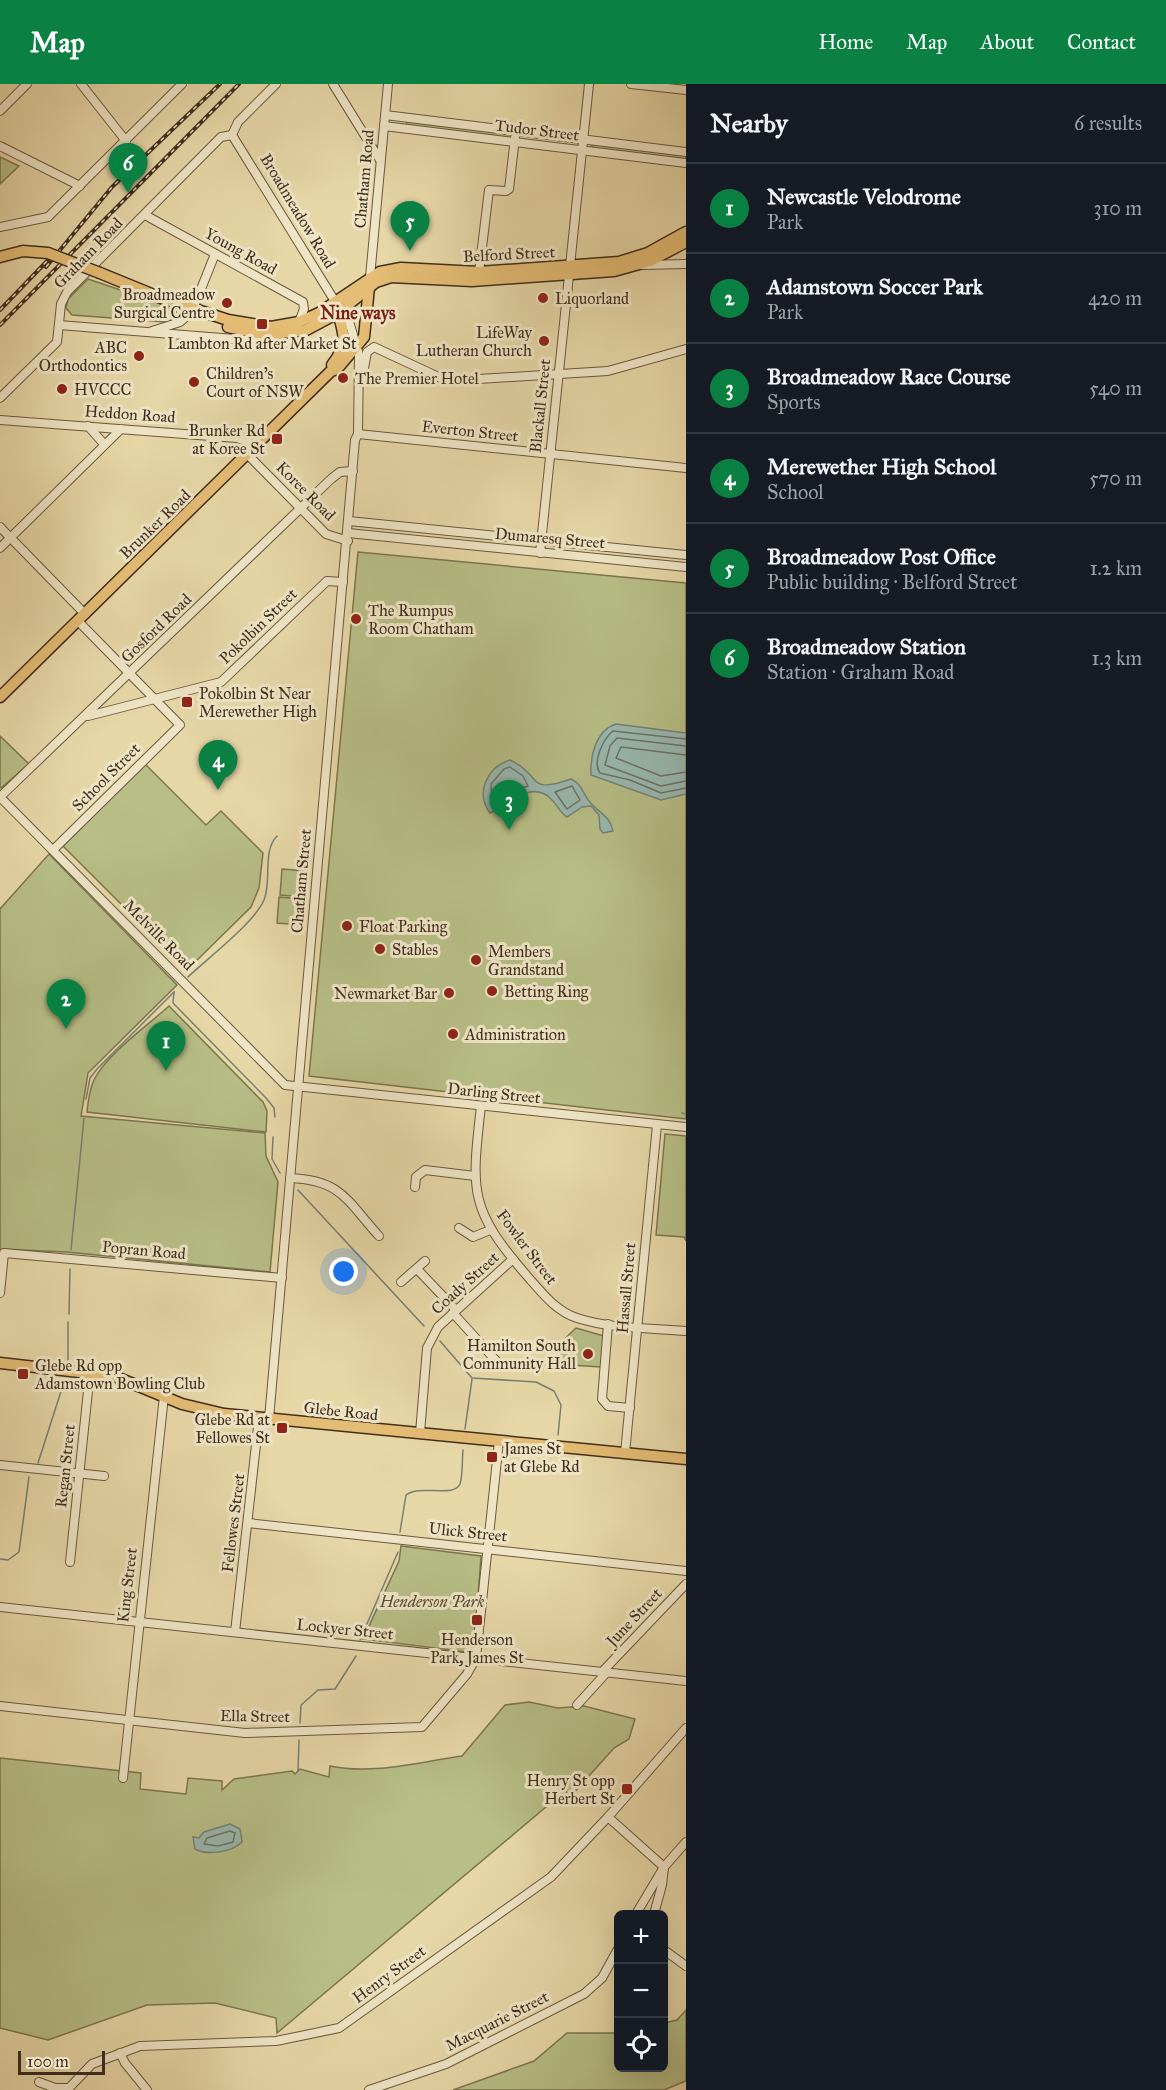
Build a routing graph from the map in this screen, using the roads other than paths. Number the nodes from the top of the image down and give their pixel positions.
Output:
1 (27, 84) edge
2 (81, 84) edge
3 (182, 84) edge
4 (276, 84) edge
5 (333, 84) edge
6 (388, 84) edge
7 (589, 84) edge
8 (631, 84) edge
9 (686, 90) edge
10 (0, 111) edge
11 (385, 115) junction
12 (384, 126) junction
13 (515, 131) junction
14 (232, 135) junction
15 (583, 140) junction
16 (126, 141) junction
17 (515, 142) junction
18 (0, 147) edge
19 (583, 150) junction
20 (686, 152) edge
21 (380, 161) junction
22 (686, 163) edge
23 (80, 186) junction
24 (146, 215) junction
25 (0, 227) edge
26 (686, 232) edge
27 (686, 242) edge
28 (215, 254) junction
29 (0, 257) edge
30 (686, 264) edge
31 (641, 265) junction
32 (570, 270) junction
33 (479, 272) junction
34 (369, 282) junction
35 (340, 308) junction
36 (192, 311) junction
37 (299, 322) junction
38 (59, 325) junction
39 (148, 332) junction
40 (266, 335) junction
41 (343, 346) junction
42 (356, 347) junction
43 (686, 349) edge
44 (331, 371) junction
45 (559, 376) junction
46 (360, 385) junction
47 (0, 398) edge
48 (0, 420) edge
49 (88, 426) junction
50 (121, 429) junction
51 (358, 434) junction
52 (104, 444) junction
53 (256, 445) junction
54 (248, 454) junction
55 (550, 454) junction
56 (686, 468) edge
57 (353, 475) junction
58 (301, 508) junction
59 (349, 521) junction
60 (0, 527) edge
61 (467, 534) junction
62 (348, 537) junction
63 (11, 538) junction
64 (541, 542) junction
65 (466, 545) junction
66 (0, 548) edge
67 (633, 550) junction
68 (540, 553) junction
69 (686, 555) edge
70 (632, 561) junction
71 (686, 567) edge
72 (343, 582) junction
73 (81, 617) junction
74 (130, 674) junction
75 (0, 697) edge
76 (156, 700) junction
77 (86, 717) junction
78 (0, 797) edge
79 (53, 850) junction
80 (298, 1089) junction
81 (481, 1106) junction
82 (657, 1125) junction
83 (686, 1127) edge
84 (475, 1176) junction
85 (290, 1178) junction
86 (415, 1187) dead end
87 (459, 1228) dead end
88 (490, 1230) junction
89 (379, 1236) dead end
90 (513, 1259) junction
91 (425, 1261) dead end
92 (417, 1269) junction
93 (282, 1278) junction
94 (401, 1282) dead end
95 (0, 1293) edge
96 (455, 1312) junction
97 (608, 1324) junction
98 (638, 1326) junction
99 (686, 1331) edge
100 (0, 1363) edge
101 (499, 1365) dead end
102 (90, 1372) junction
103 (164, 1396) junction
104 (630, 1408) junction
105 (264, 1418) junction
106 (420, 1433) junction
107 (499, 1441) junction
108 (625, 1453) junction
109 (686, 1459) edge
110 (0, 1464) edge
111 (80, 1473) junction
112 (104, 1476) dead end
113 (248, 1523) junction
114 (489, 1550) junction
115 (70, 1562) dead end
116 (686, 1571) edge
117 (686, 1584) edge
118 (0, 1607) edge
119 (138, 1621) junction
120 (235, 1632) junction
121 (476, 1658) junction
122 (605, 1672) junction
123 (686, 1681) edge
124 (577, 1705) dead end
125 (0, 1706) edge
126 (128, 1720) junction
127 (686, 1728) edge
128 (123, 1778) dead end
129 (608, 1817) junction
130 (686, 1842) edge
131 (664, 1867) junction
132 (638, 1910) edge
133 (655, 1910) edge
134 (668, 1953) edge
135 (614, 1956) edge
136 (686, 1966) edge
137 (120, 2053) junction
138 (39, 2082) dead end
139 (147, 2090) edge
140 (369, 2090) edge

1 - 10 street
2 - 16 street
3 - 16 street
4 - 14 street, Graham Road
5 - 21 street
6 - 11 street, Chatham Road
7 - 15 street, Blackall Street
8 - 9 street
11 - 12 street, Chatham Road
11 - 13 street, Tudor Street
12 - 17 street, Tudor Street
12 - 21 street, Chatham Road
13 - 15 street, Tudor Street
13 - 17 street
14 - 24 street, Graham Road
14 - 35 street, Broadmeadow Road
15 - 19 street, Blackall Street
15 - 20 street, Tudor Street
16 - 23 street
17 - 19 street, Tudor Street
17 - 33 street
18 - 23 street
19 - 22 street, Tudor Street
19 - 32 street, Blackall Street
21 - 34 street, Chatham Road
23 - 25 street
24 - 28 street, Young Road
24 - 38 street, Graham Road
26 - 32 main road, Belford Street
27 - 31 main road, Belford Street
28 - 36 street
28 - 37 street, Young Road
29 - 36 main road, bridge
30 - 31 street
31 - 32 main road, Belford Street
32 - 33 main road, Belford Street
32 - 34 main road, Belford Street
32 - 45 street, Blackall Street
33 - 34 main road, Belford Street
34 - 35 main road, Belford Street
34 - 42 main road, Chatham Street
35 - 37 main road
35 - 40 main road
35 - 41 main road
35 - 42 street, Chatham Street
36 - 37 main road
36 - 39 street
36 - 40 main road
38 - 39 street
38 - 47 street, Graham Road
39 - 40 street
40 - 41 street
41 - 44 main road, Brunker Road
42 - 44 main road, Brunker Road
42 - 46 street, Chatham Street
43 - 45 street
44 - 53 main road, Brunker Road
45 - 46 street
45 - 55 street, Blackall Street
46 - 51 street, Chatham Street
48 - 49 street, Heddon Road
49 - 50 street, Heddon Road
49 - 52 street
50 - 52 street
50 - 53 street, Heddon Road
51 - 55 street, Everton Street
51 - 57 street, Chatham Street
52 - 63 street
53 - 54 main road, Brunker Road
54 - 58 street, Koree Road
54 - 73 main road, Brunker Road
55 - 56 street, Everton Street
55 - 64 street, Blackall Street
57 - 58 street, Gosford Road
57 - 59 street, Chatham Street
58 - 62 street, Koree Road
58 - 74 street, Gosford Road
59 - 61 street, Dumaresq Street
59 - 62 street, Chatham Street
60 - 63 street
61 - 64 street, Dumaresq Street
61 - 65 street
62 - 65 street, Dumaresq Street
62 - 72 street, Chatham Street
63 - 66 street
63 - 73 street
64 - 67 street, Dumaresq Street
64 - 68 street, Blackall Street
65 - 68 street, Dumaresq Street
67 - 69 street, Dumaresq Street
67 - 70 street
68 - 70 street, Dumaresq Street
70 - 71 street, Dumaresq Street
72 - 76 street, Pokolbin Street
72 - 80 street, Chatham Street
73 - 74 street
73 - 75 main road, Brunker Road
74 - 76 street
74 - 77 street, Gosford Road
76 - 77 street, Pokolbin Street
76 - 79 street, School Street
77 - 78 street, Gosford Road
78 - 79 street, Melville Road
79 - 80 street, Melville Road
80 - 81 street, Darling Street
80 - 85 street, Chatham Street
81 - 82 street, Darling Street
81 - 84 street, Fowler Street
82 - 83 street, Darling Street
82 - 98 street, Hassall Street
84 - 86 street
84 - 88 street, Fowler Street
85 - 89 street
85 - 93 street, Chatham Street
87 - 88 street
88 - 90 street, Fowler Street
90 - 96 street, Coady Street
90 - 97 street, Fowler Street
91 - 92 street
92 - 94 street
92 - 96 street
93 - 95 street, Popran Road
93 - 105 street, Chatham Street
96 - 101 street
96 - 106 street, Coady Street
97 - 98 street, Fowler Street
97 - 104 street
98 - 99 street, Fowler Street
98 - 104 street, Hassall Street
100 - 102 main road, Glebe Road
102 - 103 main road, Glebe Road
102 - 111 street, Regan Street
103 - 105 main road, Glebe Road
103 - 119 street, King Street
104 - 108 street, Hassall Street
105 - 106 main road, Glebe Road
105 - 113 street, Fellowes Street
106 - 107 main road, Glebe Road
107 - 108 main road, Glebe Road
107 - 114 street
108 - 109 main road, Glebe Road
110 - 111 street
111 - 112 street
111 - 115 street, Regan Street
113 - 114 street, Ulick Street
113 - 120 street, Fellowes Street
114 - 116 street, Ulick Street
114 - 121 street
117 - 122 street, June Street
118 - 119 street, Lockyer Street
119 - 120 street, Lockyer Street
119 - 126 street, King Street
120 - 121 street, Lockyer Street
121 - 122 street, Lockyer Street
121 - 126 street, Ella Street
122 - 123 street, Lockyer Street
122 - 124 street, June Street
125 - 126 street, Ella Street
126 - 128 street, King Street
127 - 129 street, Henry Street
129 - 131 street
129 - 137 street, Henry Street
130 - 131 street
131 - 132 street
131 - 133 street
134 - 136 street
135 - 140 street, Macquarie Street
137 - 138 street, Henry Street
137 - 139 street

